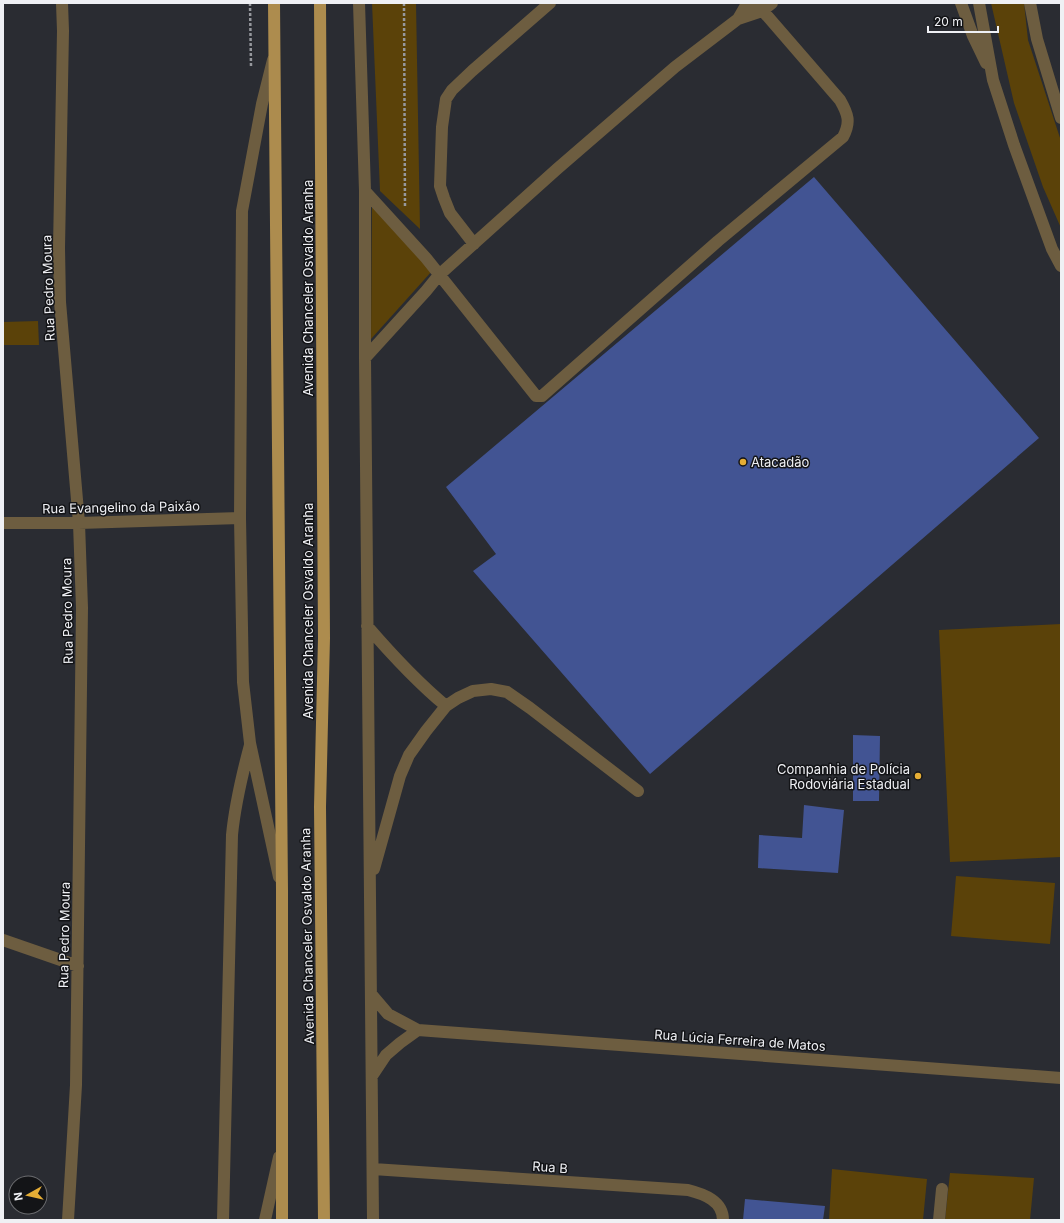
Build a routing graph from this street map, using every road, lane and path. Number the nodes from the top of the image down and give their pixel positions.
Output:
1 (62, 3) edge
2 (250, 3) edge
3 (274, 3) edge
4 (320, 3) edge
5 (359, 3) edge
6 (404, 3) edge
7 (550, 3) edge
8 (750, 3) edge
9 (961, 3) edge
10 (979, 3) edge
11 (1030, 3) edge
12 (763, 6) edge
13 (738, 19) junction
14 (274, 55) junction
15 (252, 73) dead end
16 (993, 80) junction
17 (1061, 118) edge
18 (365, 191) junction
19 (405, 206) dead end
20 (474, 244) junction
21 (1061, 266) edge
22 (439, 275) junction
23 (365, 358) junction
24 (240, 518) junction
25 (3, 523) edge
26 (78, 523) junction
27 (367, 626) junction
28 (446, 706) junction
29 (250, 743) junction
30 (638, 791) dead end
31 (370, 884) junction
32 (282, 890) junction
33 (3, 940) edge
34 (78, 966) junction
35 (371, 994) junction
36 (418, 1030) junction
37 (372, 1076) junction
38 (1061, 1078) edge
39 (282, 1146) junction
40 (373, 1169) junction
41 (942, 1189) dead end
42 (68, 1220) edge
43 (223, 1220) edge
44 (265, 1220) edge
45 (282, 1220) edge
46 (324, 1220) edge
47 (373, 1220) edge
48 (723, 1220) edge
49 (938, 1220) edge

1 - 26 street, Rua Pedro Moura
2 - 15 path
3 - 14 main road, Avenida Chanceler Osvaldo Aranha
4 - 46 main road, Avenida Chanceler Osvaldo Aranha
5 - 18 street
6 - 19 path
7 - 20 street
8 - 13 street
9 - 16 street
10 - 16 street
11 - 17 street
12 - 13 street
12 - 22 street
13 - 20 street
14 - 24 street
14 - 32 main road, Avenida Chanceler Osvaldo Aranha
16 - 21 street
18 - 22 street
18 - 23 street
20 - 22 street
22 - 23 street
23 - 27 street
24 - 26 street, Rua Evangelino da Paixão
24 - 29 street
25 - 26 street, Rua Evangelino da Paixão
26 - 34 street, Rua Pedro Moura
27 - 28 street
27 - 31 street
28 - 30 street
28 - 31 street
29 - 32 street
29 - 43 street
31 - 35 street
32 - 39 main road, Avenida Chanceler Osvaldo Aranha
33 - 34 street
34 - 42 street, Rua Pedro Moura
35 - 36 street
35 - 37 street
36 - 37 street
36 - 38 street, Rua Lúcia Ferreira de Matos
37 - 40 street
39 - 44 street
39 - 45 main road, Avenida Chanceler Osvaldo Aranha
40 - 47 street
40 - 48 street, Rua B
41 - 49 street

